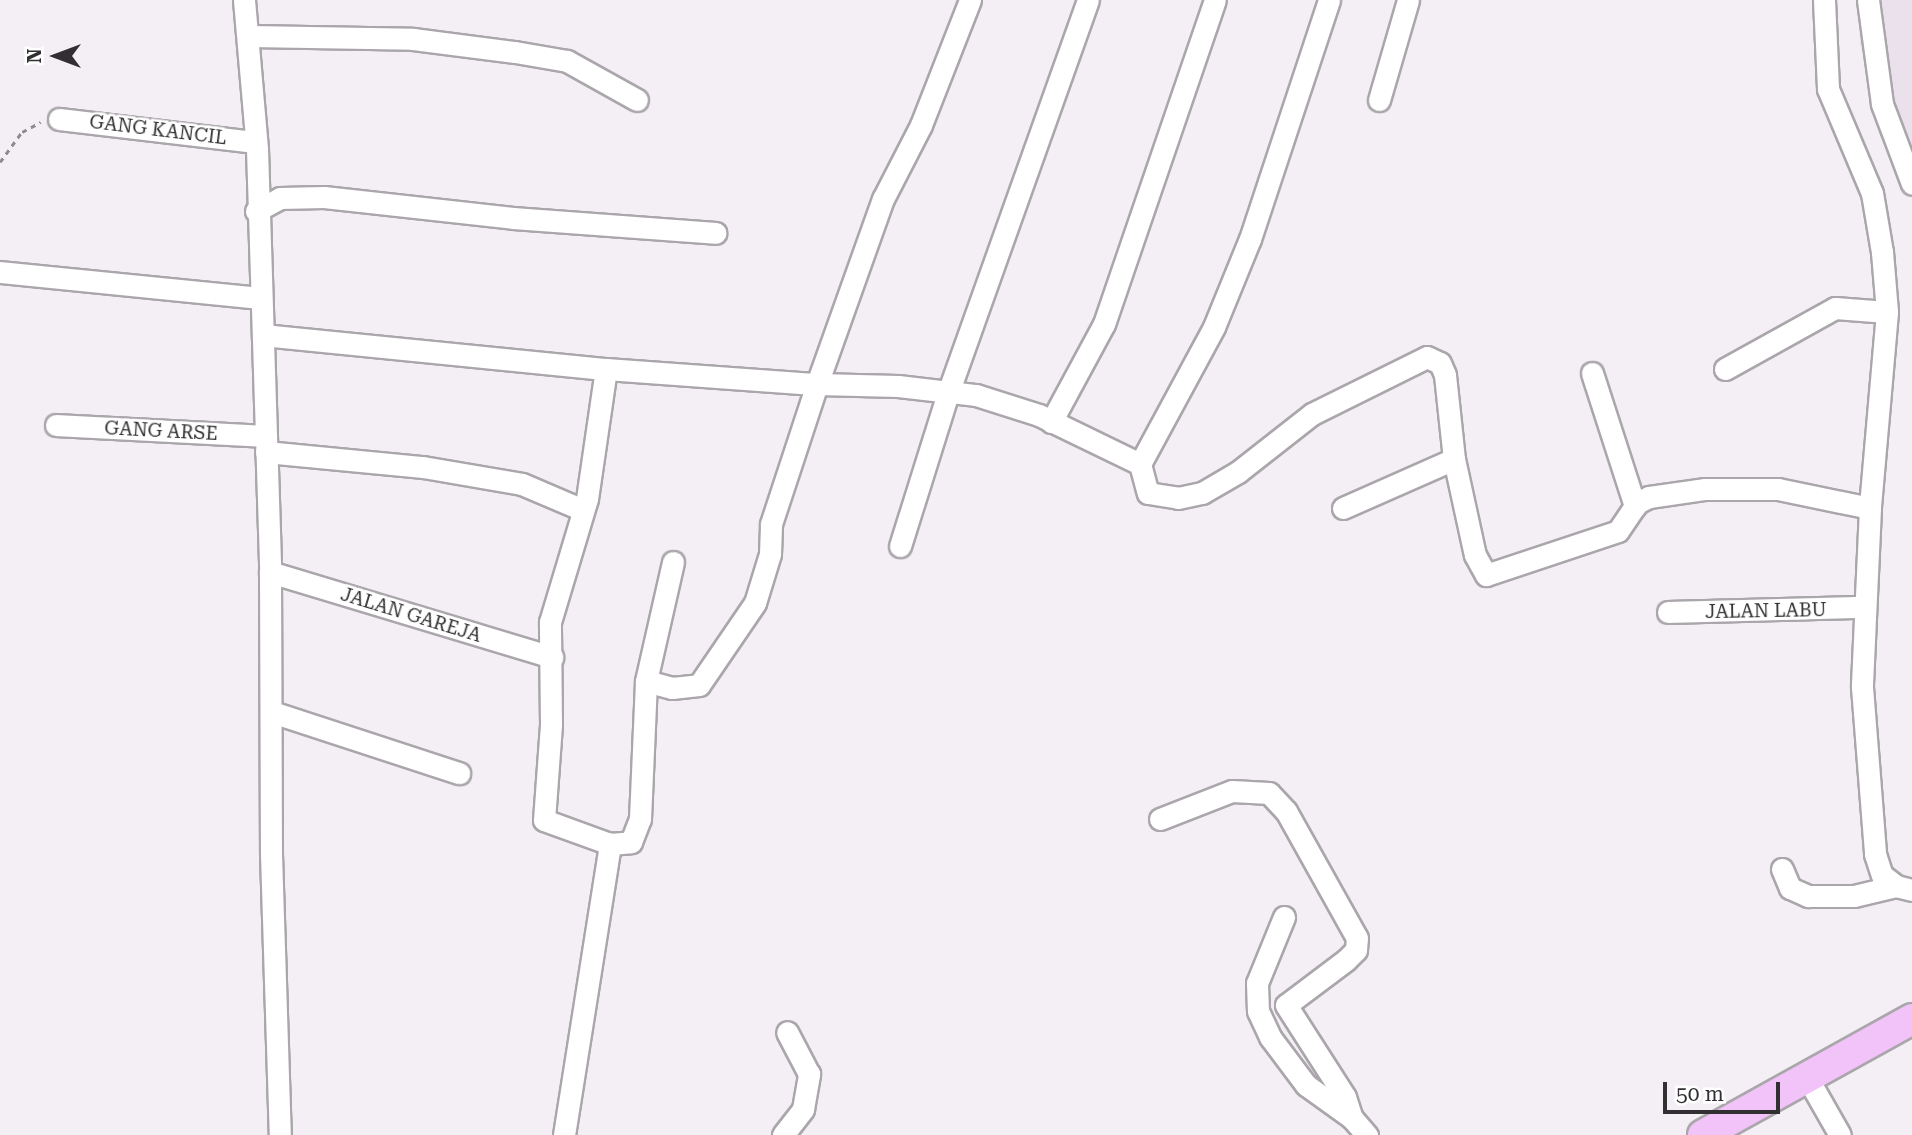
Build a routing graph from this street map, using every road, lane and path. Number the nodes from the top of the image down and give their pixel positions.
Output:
1 (244, 0) edge
2 (1088, 0) edge
3 (1215, 0) edge
4 (1329, 0) edge
5 (1409, 0) edge
6 (1824, 0) edge
7 (1868, 0) edge
8 (965, 1) edge
9 (249, 36) junction
10 (637, 100) dead end
11 (1379, 100) dead end
12 (59, 119) joint
13 (256, 142) junction
14 (0, 162) edge
15 (1912, 184) edge
16 (256, 211) junction
17 (715, 233) dead end
18 (0, 272) edge
19 (260, 298) junction
20 (1887, 312) junction
21 (263, 335) junction
22 (606, 369) junction
23 (1725, 369) dead end
24 (1592, 373) dead end
25 (817, 384) junction
26 (948, 393) junction
27 (1051, 422) junction
28 (56, 425) dead end
29 (266, 444) junction
30 (1454, 459) junction
31 (1140, 464) junction
32 (1635, 506) junction
33 (1343, 508) dead end
34 (1870, 508) junction
35 (583, 510) junction
36 (900, 546) dead end
37 (673, 562) dead end
38 (270, 572) junction
39 (1864, 607) junction
40 (1668, 612) dead end
41 (552, 657) junction
42 (646, 681) junction
43 (272, 712) junction
44 (460, 773) dead end
45 (1160, 820) dead end
46 (610, 844) junction
47 (1782, 869) dead end
48 (1904, 888) edge
49 (1284, 917) dead end
50 (1912, 1019) edge
51 (787, 1032) dead end
52 (1808, 1079) junction
53 (1352, 1118) junction
54 (279, 1135) edge
55 (564, 1135) edge
56 (783, 1135) edge
57 (1367, 1135) edge
58 (1703, 1135) edge
59 (1840, 1135) edge

1 - 9 street
2 - 26 street
3 - 27 street
4 - 31 street
5 - 11 street
6 - 20 street
7 - 15 street
8 - 25 street
9 - 10 street
9 - 13 street
12 - 13 street, GANG KANCIL
12 - 14 path
13 - 16 street
16 - 17 street
16 - 19 street
18 - 19 street
19 - 21 street
20 - 23 street
20 - 34 street
21 - 22 street
21 - 29 street
22 - 25 street
22 - 35 street
24 - 32 street
25 - 26 street
25 - 42 street
26 - 27 street
26 - 36 street
27 - 31 street
28 - 29 street, GANG ARSE
29 - 35 street, GANG ARSE
29 - 38 street
30 - 31 street
30 - 32 street
30 - 33 street
32 - 34 street
34 - 39 street
35 - 41 street
37 - 42 street
38 - 41 street, JALAN GAREJA
38 - 43 street
39 - 40 street, JALAN LABU
39 - 48 street
41 - 46 street
42 - 46 street
43 - 44 street
43 - 54 street
45 - 53 street
46 - 55 street
47 - 48 street
49 - 53 street
50 - 52 highway
51 - 56 street
52 - 58 highway
52 - 59 street
53 - 57 street

